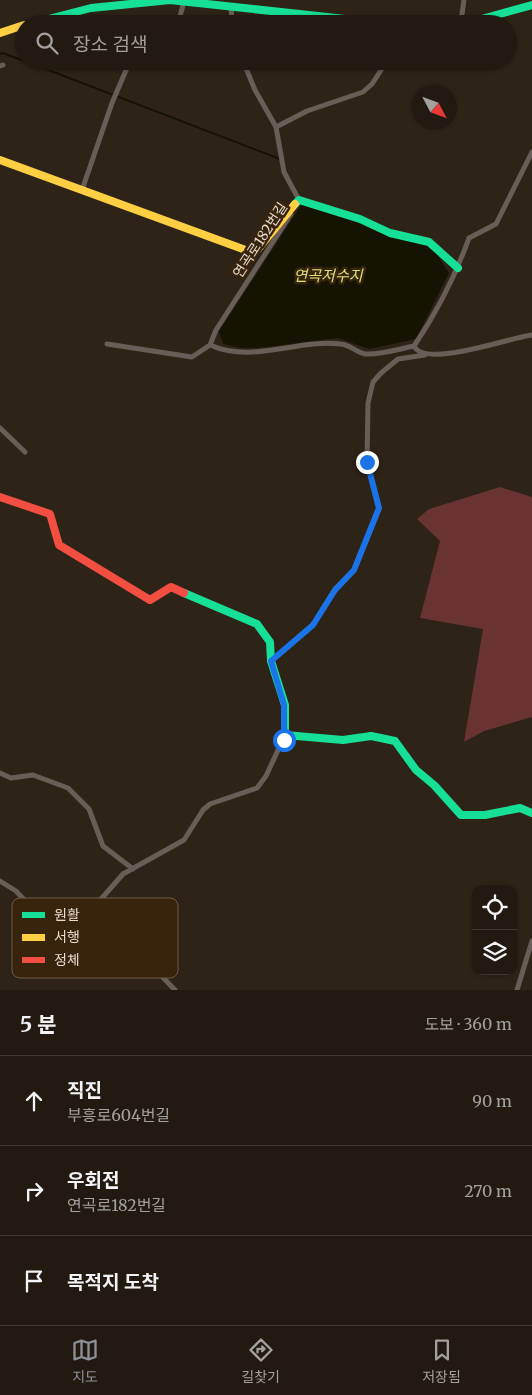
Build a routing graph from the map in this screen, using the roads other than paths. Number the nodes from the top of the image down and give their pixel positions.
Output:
1 (148, 0) edge
2 (464, 0) edge
3 (184, 1) junction
4 (532, 5) edge
5 (231, 6) junction
6 (64, 15) edge
7 (180, 15) edge
8 (232, 15) edge
9 (301, 15) edge
10 (462, 15) edge
11 (496, 15) edge
12 (15, 28) edge
13 (0, 33) edge
14 (126, 70) edge
15 (247, 70) edge
16 (381, 70) edge
17 (276, 127) junction
18 (532, 152) edge
19 (0, 160) edge
20 (82, 190) junction
21 (299, 200) junction
22 (458, 268) junction
23 (532, 335) edge
24 (107, 344) dead end
25 (210, 345) junction
26 (414, 346) junction
27 (425, 355) junction
28 (0, 428) edge
29 (25, 452) dead end
30 (0, 496) edge
31 (271, 661) junction
32 (285, 735) junction
33 (0, 773) edge
34 (532, 813) edge
35 (132, 869) junction
36 (0, 881) edge
37 (22, 898) edge
38 (102, 898) edge
39 (532, 940) edge
40 (164, 978) edge
41 (175, 990) edge
42 (517, 990) edge

1 - 3 street
1 - 6 street
2 - 10 street
3 - 5 street
3 - 7 street
4 - 11 street
5 - 8 street
5 - 9 street
12 - 13 street
14 - 20 street
15 - 17 street, 연곡로182번길
16 - 17 street
17 - 21 street, 연곡로182번길
18 - 22 street
19 - 20 street
20 - 21 street
21 - 22 street
21 - 25 street, 연곡로182번길
22 - 26 street
23 - 27 street
24 - 25 street
25 - 26 street
26 - 27 street
27 - 31 street
28 - 29 street
30 - 31 street
31 - 32 street
32 - 34 street
32 - 35 street
33 - 35 street
35 - 38 street
36 - 37 street
39 - 42 street
40 - 41 street

